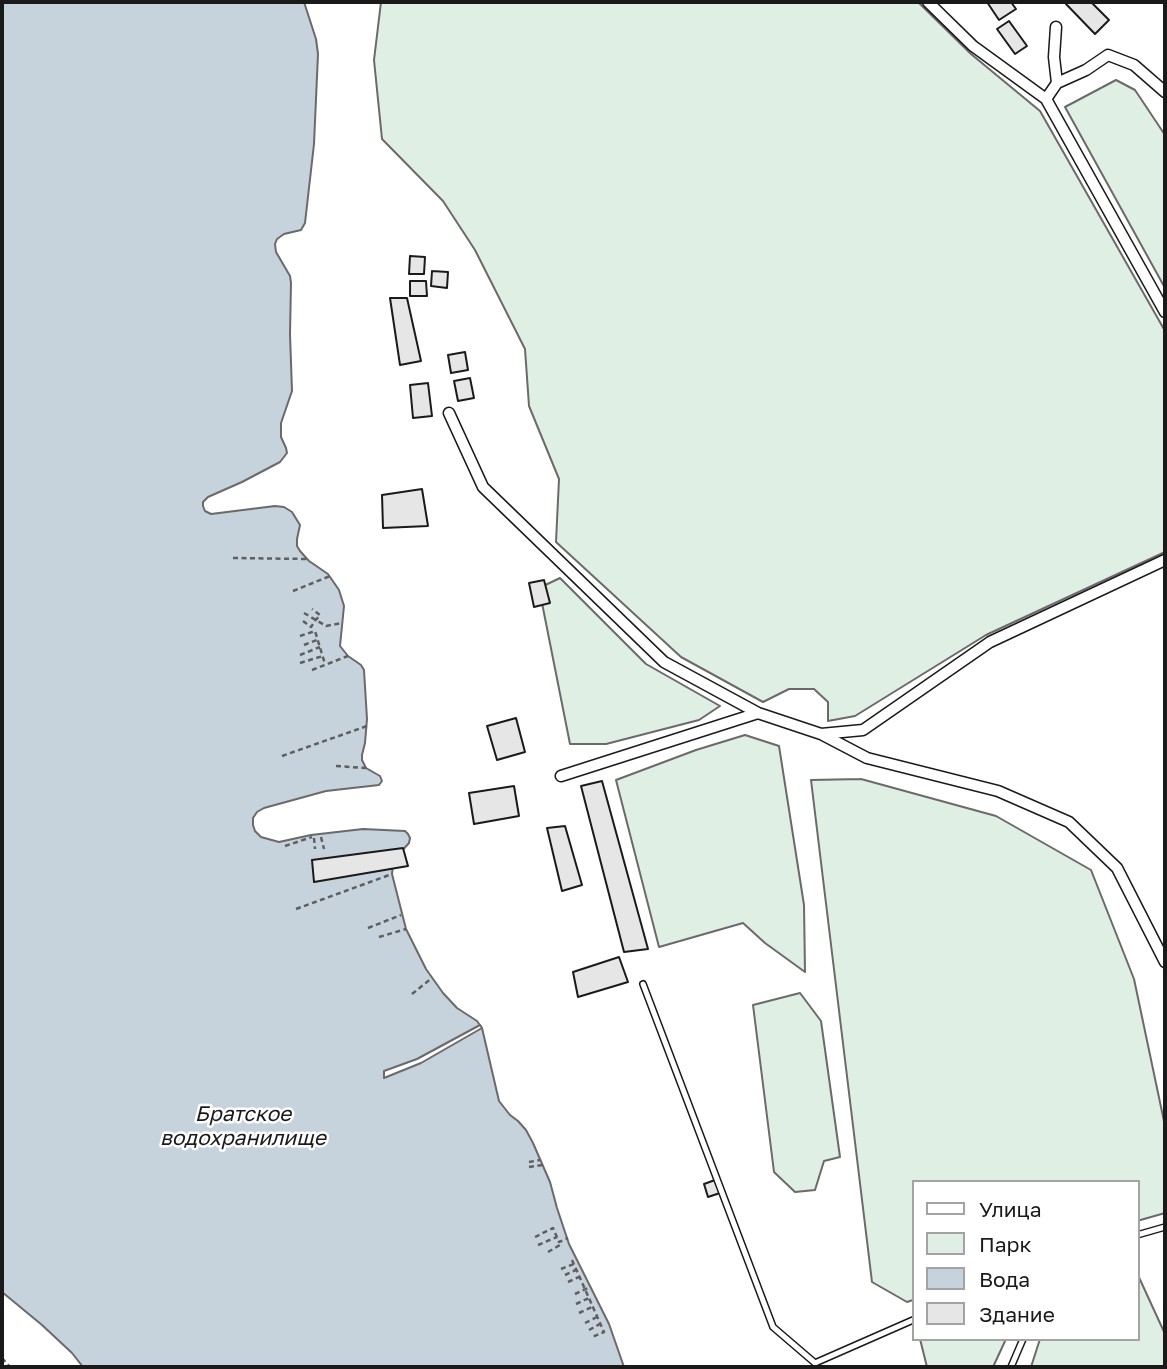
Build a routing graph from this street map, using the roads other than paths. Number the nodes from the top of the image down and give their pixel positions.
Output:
1 (928, 2) edge
2 (1056, 27) dead end
3 (1057, 83) junction
4 (1165, 92) edge
5 (1046, 99) junction
6 (1165, 312) edge
7 (449, 413) dead end
8 (1165, 560) edge
9 (758, 713) junction
10 (821, 734) junction
11 (561, 776) dead end
12 (1165, 962) edge
13 (643, 984) dead end
14 (1165, 1227) edge
15 (1139, 1234) edge
16 (912, 1320) edge
17 (1022, 1341) edge
18 (1012, 1367) edge

1 - 5 street
2 - 3 street
3 - 4 street
3 - 5 street
5 - 6 street
7 - 9 street
8 - 10 street
9 - 10 street
9 - 11 street
10 - 12 street
13 - 16 lane
14 - 15 lane
17 - 18 lane

